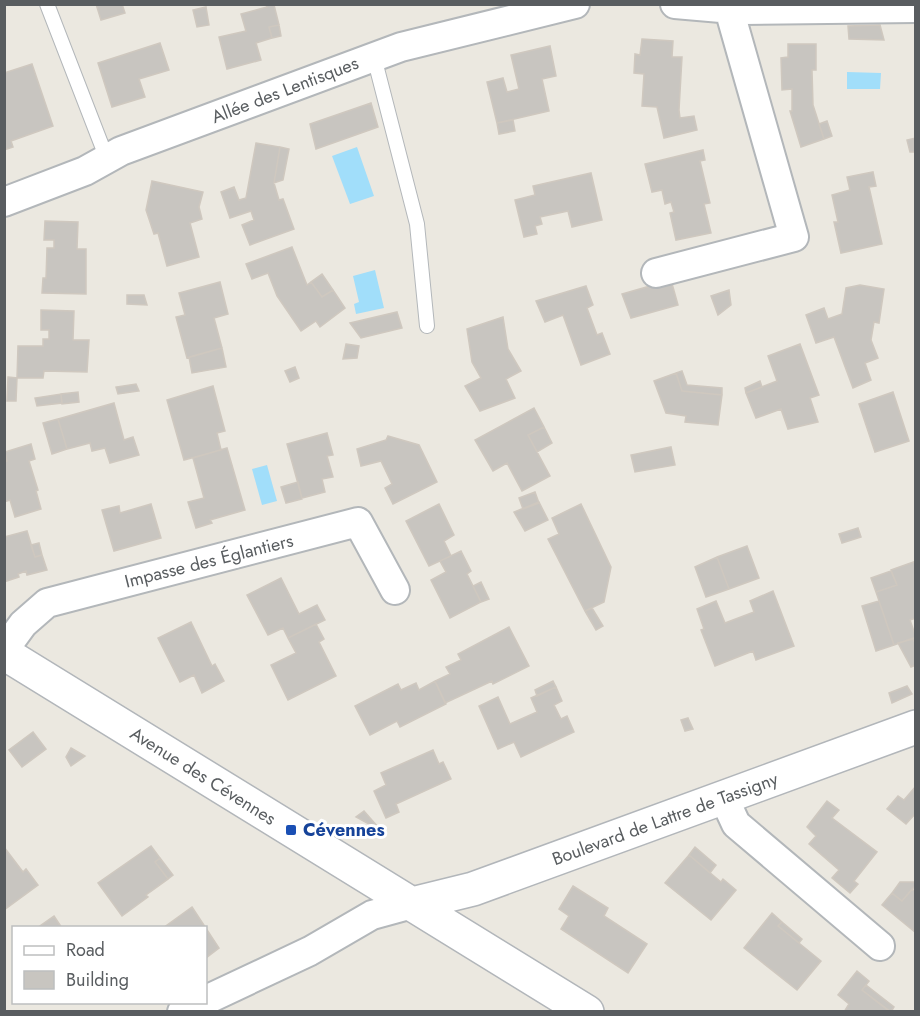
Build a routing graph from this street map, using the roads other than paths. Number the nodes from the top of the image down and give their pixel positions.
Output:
1 (47, 4) edge
2 (575, 4) edge
3 (675, 4) edge
4 (915, 8) edge
5 (729, 9) junction
6 (374, 57) junction
7 (107, 159) junction
8 (4, 202) edge
9 (656, 273) dead end
10 (427, 326) dead end
11 (395, 590) dead end
12 (4, 652) edge
13 (915, 726) edge
14 (724, 798) junction
15 (412, 904) junction
16 (880, 946) dead end
17 (207, 1001) edge
18 (587, 1011) edge

1 - 7 lane
2 - 6 street, Allée des Lentisques
3 - 5 street
4 - 5 street
5 - 9 street
6 - 7 street, Allée des Lentisques
6 - 10 lane
7 - 8 street, Allée des Lentisques
11 - 12 street, Impasse des Églantiers
12 - 15 street, Avenue des Cévennes
13 - 14 street, Boulevard de Lattre de Tassigny
14 - 15 street, Boulevard de Lattre de Tassigny
14 - 16 street
15 - 17 street
15 - 18 street, Avenue des Cévennes

